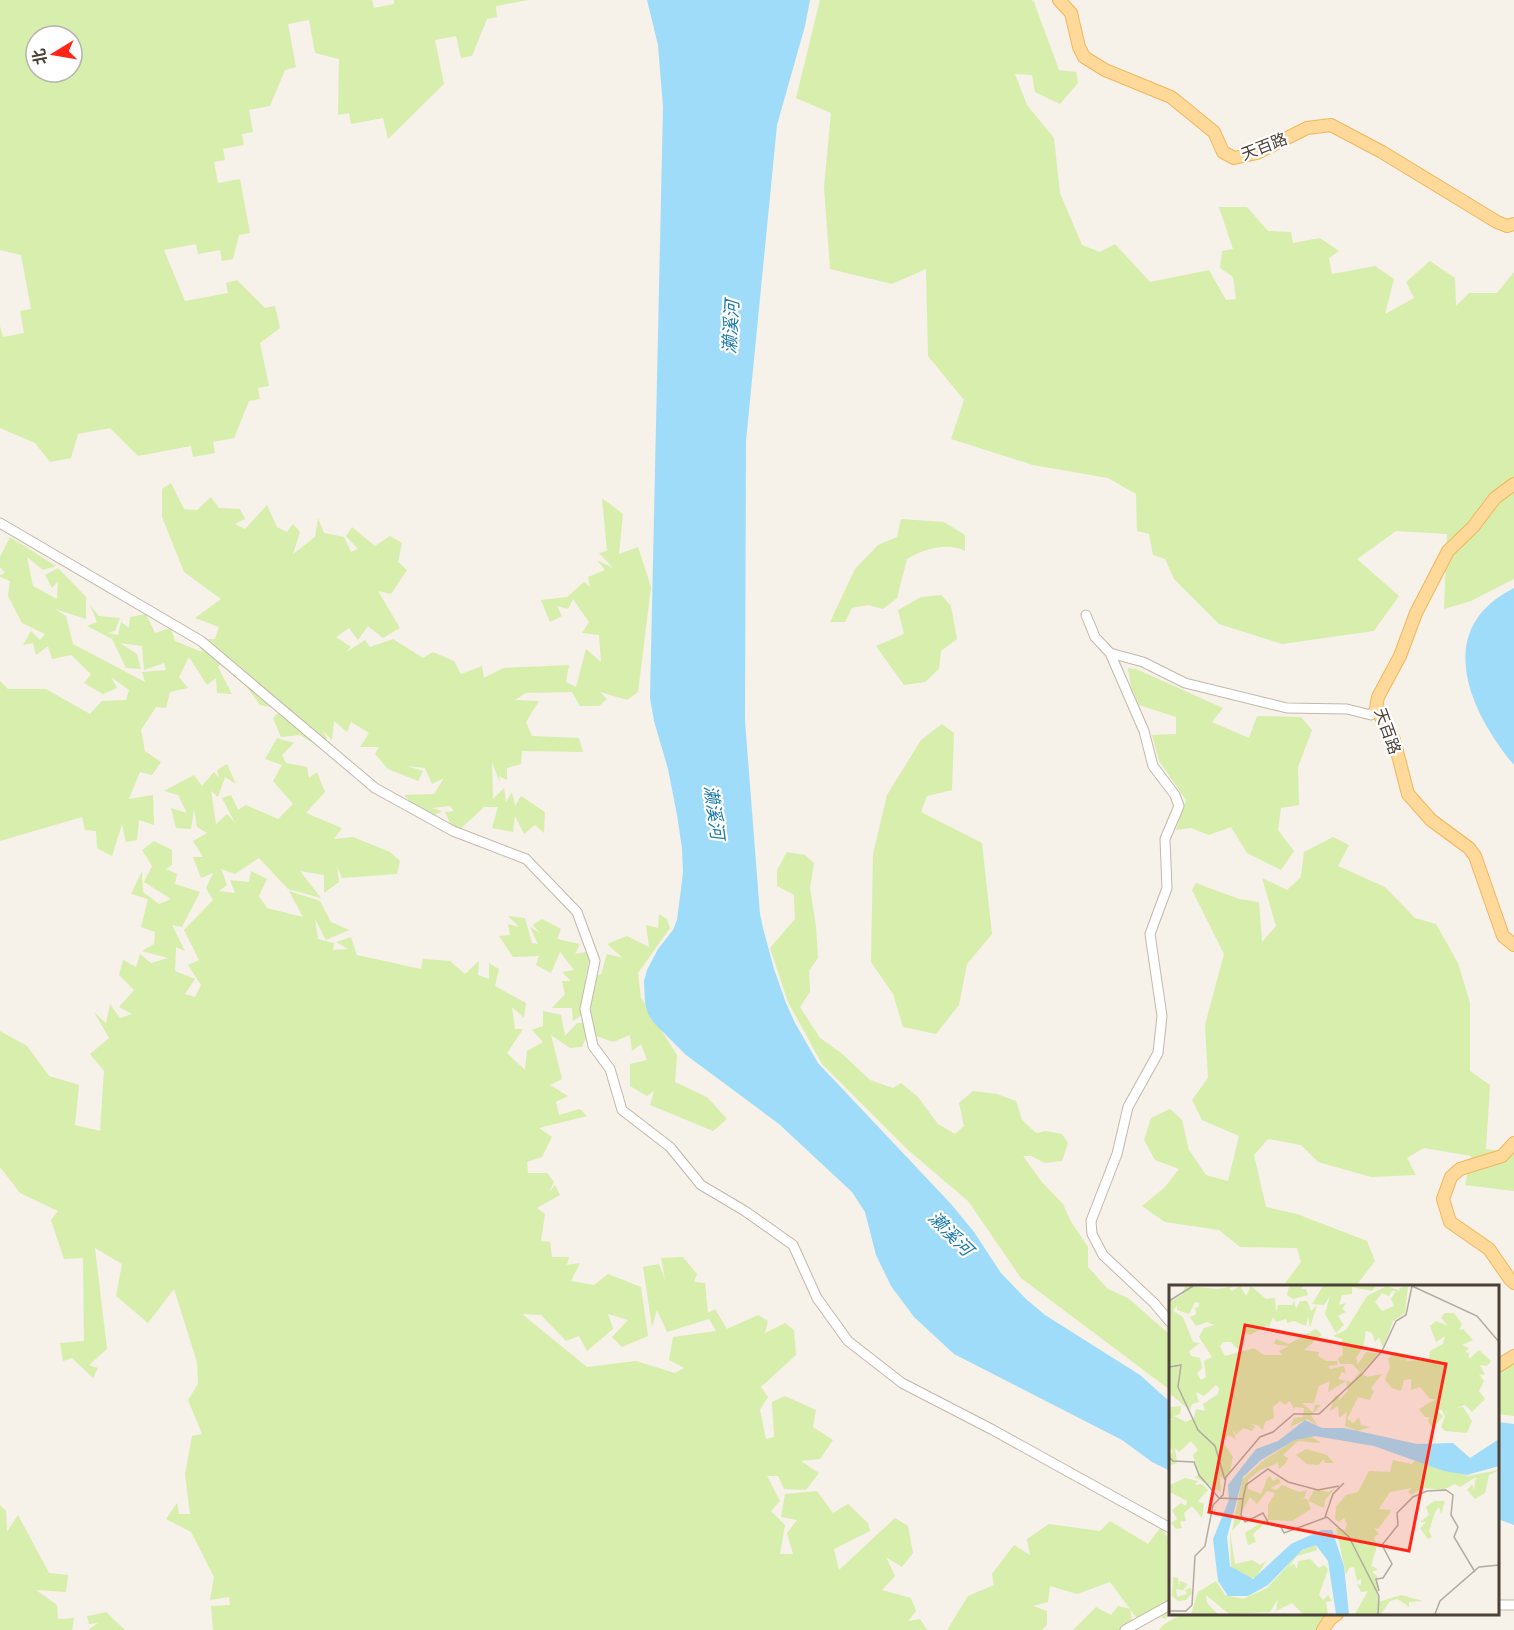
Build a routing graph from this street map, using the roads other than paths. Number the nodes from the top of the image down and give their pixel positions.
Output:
1 (1059, 0) edge
2 (1514, 225) edge
3 (1514, 484) edge
4 (0, 523) edge
5 (1086, 615) dead end
6 (1110, 653) junction
7 (1376, 708) junction
8 (1514, 945) edge
9 (1514, 1143) edge
10 (1514, 1282) edge
11 (1169, 1321) edge
12 (1514, 1356) edge
13 (1499, 1365) edge
14 (1169, 1527) edge
15 (1169, 1606) edge
16 (1336, 1615) edge
17 (1125, 1630) edge
18 (1323, 1630) edge

1 - 2 main road, 天百路
3 - 7 main road, 天百路
4 - 14 street
5 - 6 street
6 - 7 street
6 - 11 street
7 - 8 main road, 天百路
9 - 10 main road
12 - 13 main road
15 - 17 street
16 - 18 main road

